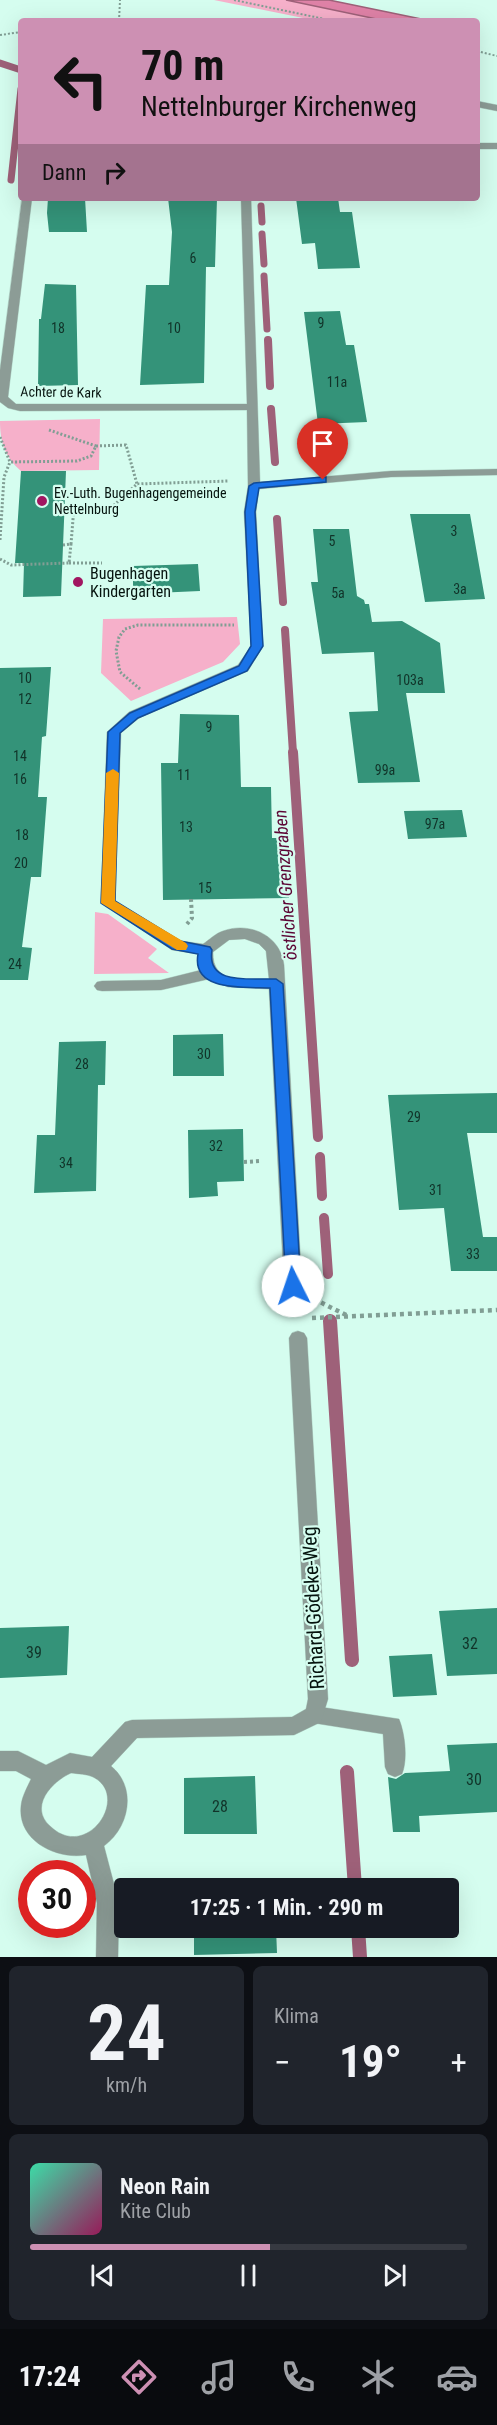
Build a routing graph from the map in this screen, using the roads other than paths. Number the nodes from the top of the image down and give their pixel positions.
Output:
1 (480, 105) edge
2 (497, 108) edge
3 (480, 146) edge
4 (497, 146) edge
5 (27, 201) edge
6 (246, 201) edge
7 (12, 406) junction
8 (253, 407) junction
9 (0, 411) edge
10 (497, 472) edge
11 (254, 486) junction
12 (206, 950) junction
13 (209, 974) junction
14 (276, 984) junction
15 (102, 986) dead end
16 (293, 1286) road end
17 (298, 1338) dead end
18 (314, 1715) junction
19 (0, 1761) edge
20 (97, 1766) junction
21 (395, 1767) dead end
22 (45, 1776) junction
23 (93, 1842) junction
24 (107, 1957) edge

1 - 2 street
3 - 4 street
5 - 7 street, Achter de Kark
6 - 8 street
7 - 8 street, Achter de Kark
7 - 9 street
8 - 11 street
10 - 11 street
11 - 12 street
12 - 13 street
12 - 14 street
13 - 14 street
13 - 15 street
14 - 16 street
17 - 18 street, Richard-Gödeke-Weg
18 - 20 street
18 - 21 street
19 - 22 street
20 - 22 street
20 - 23 street
22 - 23 street
23 - 24 street

